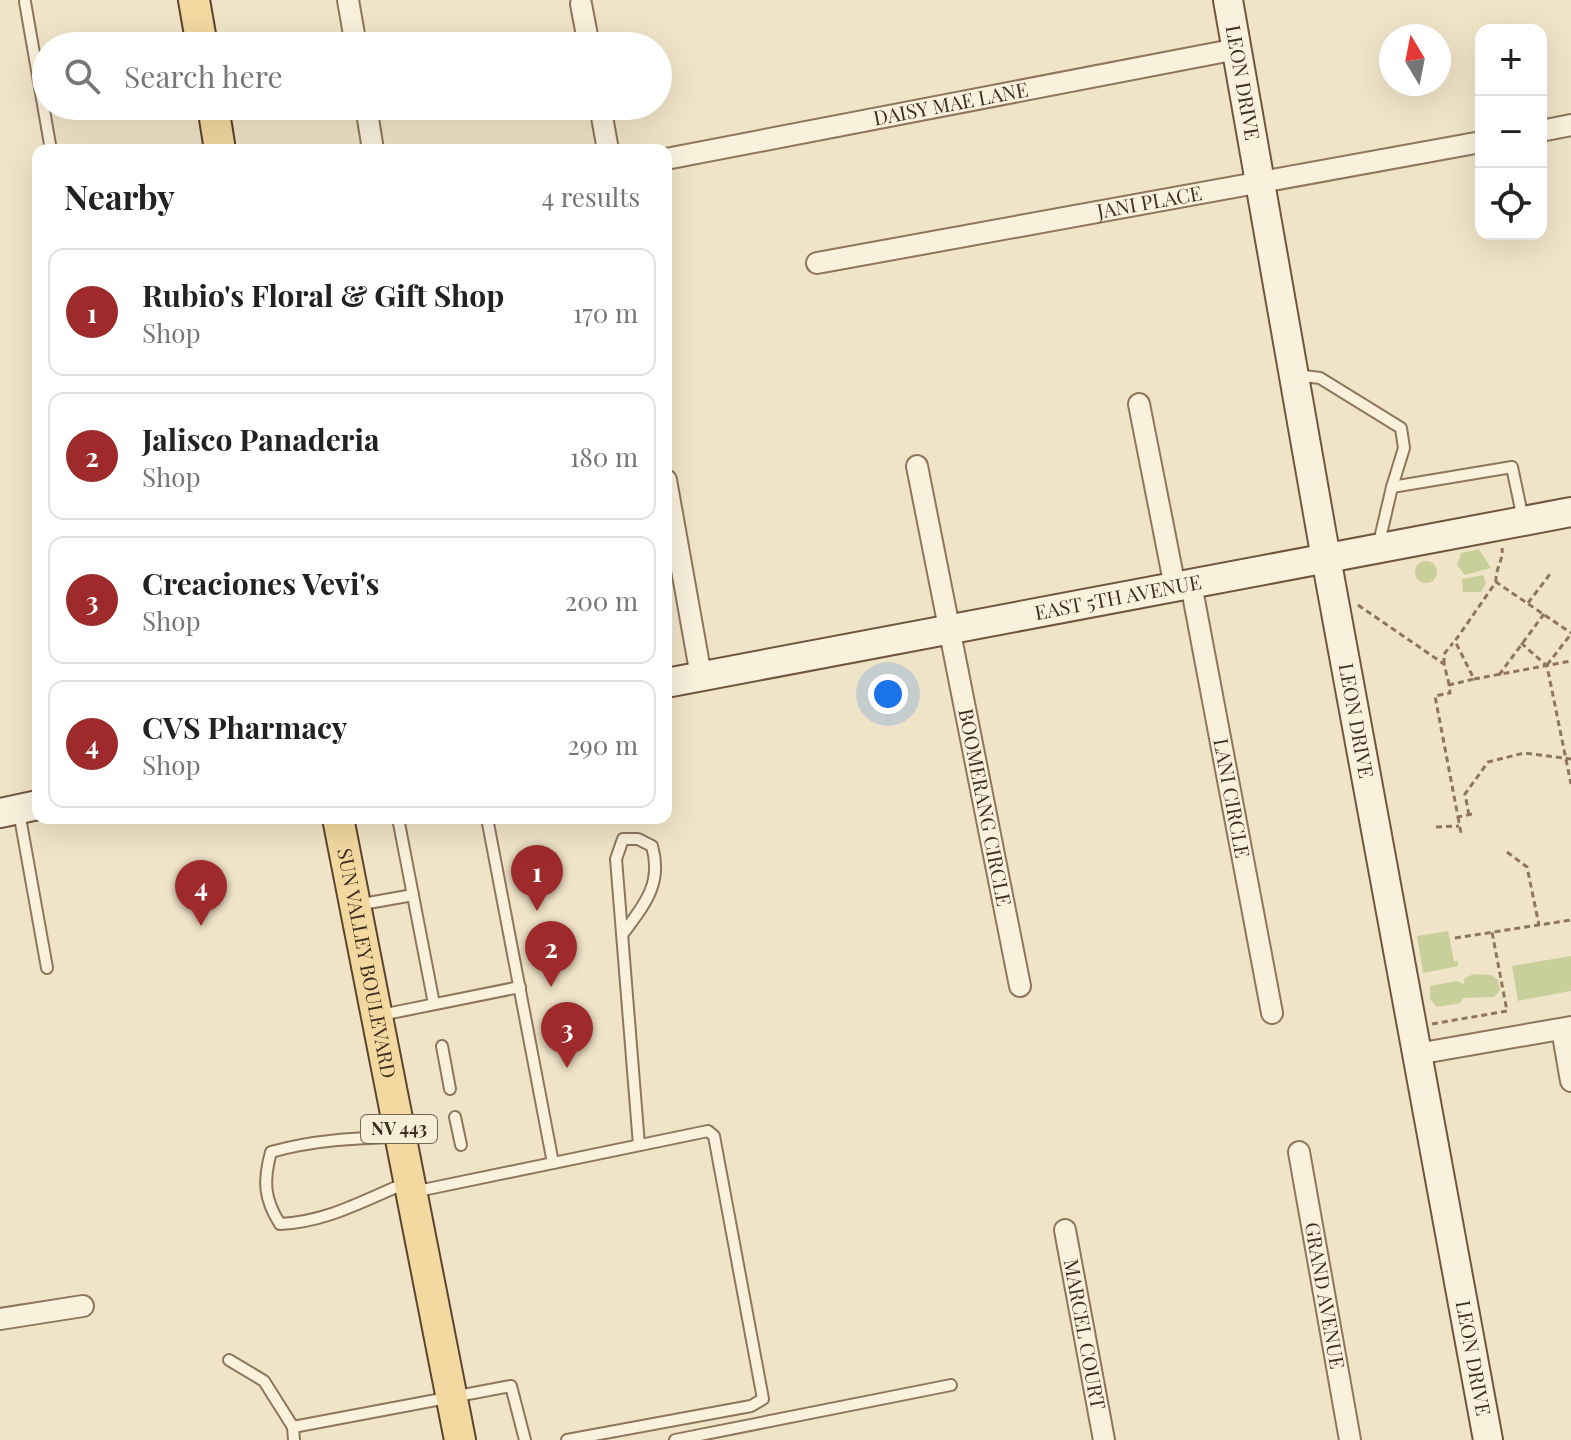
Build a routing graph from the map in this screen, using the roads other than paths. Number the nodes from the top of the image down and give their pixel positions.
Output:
1 (194, 0) edge
2 (348, 0) edge
3 (1228, 0) edge
4 (25, 2) dead end
5 (581, 4) dead end
6 (32, 32) edge
7 (197, 32) edge
8 (354, 32) edge
9 (586, 32) edge
10 (1237, 49) junction
11 (47, 120) edge
12 (215, 120) edge
13 (368, 120) edge
14 (603, 120) edge
15 (1571, 125) edge
16 (1547, 130) edge
17 (1475, 143) edge
18 (50, 144) edge
19 (219, 144) edge
20 (372, 144) edge
21 (607, 144) edge
22 (672, 158) edge
23 (1260, 184) junction
24 (817, 263) dead end
25 (1293, 375) junction
26 (1139, 404) dead end
27 (917, 466) dead end
28 (1392, 487) junction
29 (1571, 512) edge
30 (672, 514) edge
31 (1523, 521) junction
32 (1377, 548) junction
33 (1326, 558) junction
34 (1183, 585) junction
35 (950, 629) junction
36 (701, 676) junction
37 (672, 682) edge
38 (19, 809) edge
39 (339, 824) edge
40 (399, 824) edge
41 (488, 824) edge
42 (413, 895) junction
43 (355, 906) junction
44 (622, 935) junction
45 (47, 968) dead end
46 (1020, 986) dead end
47 (520, 987) junction
48 (434, 1004) junction
49 (1272, 1013) dead end
50 (377, 1016) junction
51 (1566, 1028) edge
52 (442, 1046) dead end
53 (1417, 1054) junction
54 (1571, 1081) edge
55 (450, 1089) dead end
56 (455, 1117) dead end
57 (401, 1137) junction
58 (461, 1145) dead end
59 (639, 1145) junction
60 (1299, 1152) dead end
61 (553, 1163) junction
62 (410, 1187) junction
63 (1065, 1230) dead end
64 (83, 1306) dead end
65 (0, 1319) edge
66 (229, 1360) dead end
67 (951, 1385) dead end
68 (452, 1399) junction
69 (293, 1427) junction
70 (294, 1440) edge
71 (460, 1440) edge
72 (525, 1440) edge
73 (567, 1440) edge
74 (675, 1440) edge
75 (1104, 1440) edge
76 (1350, 1440) edge
77 (1488, 1440) edge

1 - 7 main road
2 - 8 street
3 - 10 street, LEON DRIVE
4 - 6 lane
5 - 9 street
10 - 22 street, DAISY MAE LANE
10 - 23 street, LEON DRIVE
11 - 18 lane
12 - 19 main road
13 - 20 street
14 - 21 street
15 - 16 street
17 - 23 street, JANI PLACE
23 - 24 street, JANI PLACE
23 - 25 street, LEON DRIVE
25 - 28 lane
25 - 33 street, LEON DRIVE
26 - 34 street, LANI CIRCLE
27 - 35 street, BOOMERANG CIRCLE
28 - 31 lane
28 - 32 lane
29 - 31 street, EAST 5TH AVENUE
30 - 36 street
31 - 32 street, EAST 5TH AVENUE
32 - 33 street, EAST 5TH AVENUE
33 - 34 street, EAST 5TH AVENUE
33 - 53 street, LEON DRIVE
34 - 35 street, EAST 5TH AVENUE
34 - 49 street, LANI CIRCLE
35 - 36 street, EAST 5TH AVENUE
35 - 46 street, BOOMERANG CIRCLE
36 - 37 street, EAST 5TH AVENUE
38 - 45 lane
39 - 43 main road, SUN VALLEY BOULEVARD / NV 443
40 - 42 lane
41 - 47 lane
42 - 43 lane
42 - 48 lane
43 - 50 main road, SUN VALLEY BOULEVARD / NV 443
44 - 44 lane
44 - 59 lane
47 - 48 lane
47 - 61 lane
48 - 50 lane
50 - 57 main road, SUN VALLEY BOULEVARD / NV 443
51 - 53 street
51 - 54 street
52 - 55 lane
53 - 77 street, LEON DRIVE
56 - 58 lane
57 - 62 main road, SUN VALLEY BOULEVARD / NV 443
57 - 62 lane
59 - 61 lane
59 - 73 lane
60 - 76 street, GRAND AVENUE
61 - 62 lane
62 - 68 main road, SUN VALLEY BOULEVARD / NV 443
63 - 75 street, MARCEL COURT
64 - 65 street
66 - 69 lane
67 - 74 lane
68 - 69 lane
68 - 71 main road, SUN VALLEY BOULEVARD / NV 443
68 - 72 lane
69 - 70 lane

